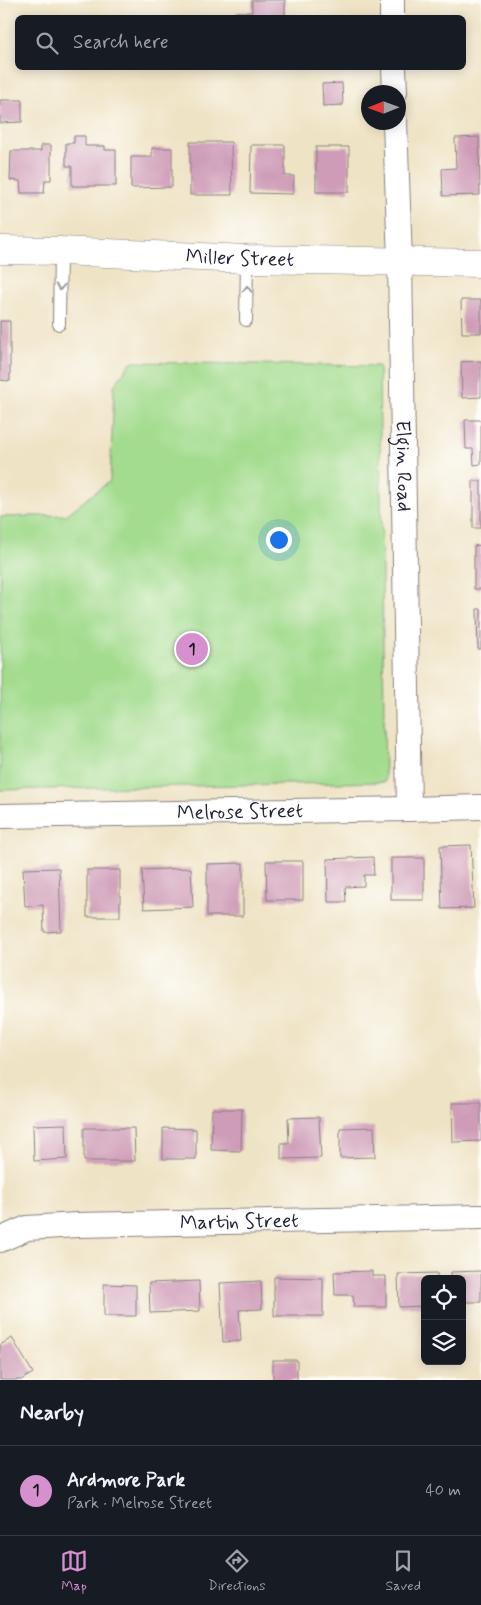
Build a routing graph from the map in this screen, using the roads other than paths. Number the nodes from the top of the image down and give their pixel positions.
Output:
1 (392, 0) edge
2 (392, 15) edge
3 (394, 70) edge
4 (394, 85) edge
5 (396, 130) edge
6 (0, 250) edge
7 (60, 251) junction
8 (247, 259) junction
9 (400, 261) junction
10 (481, 263) edge
11 (246, 320) dead end
12 (59, 324) dead end
13 (481, 806) edge
14 (409, 809) junction
15 (0, 816) edge
16 (481, 1217) edge
17 (0, 1240) edge

1 - 2 street
3 - 4 street
5 - 9 street, Elgin Road
6 - 7 main road, Miller Street
7 - 8 main road, Miller Street
7 -> 12 lane
8 - 9 main road, Miller Street
11 -> 8 lane
9 - 10 main road, Miller Street
9 - 14 street, Elgin Road
13 - 14 street, Melrose Street
14 - 15 street, Melrose Street
16 - 17 street, Martin Street

